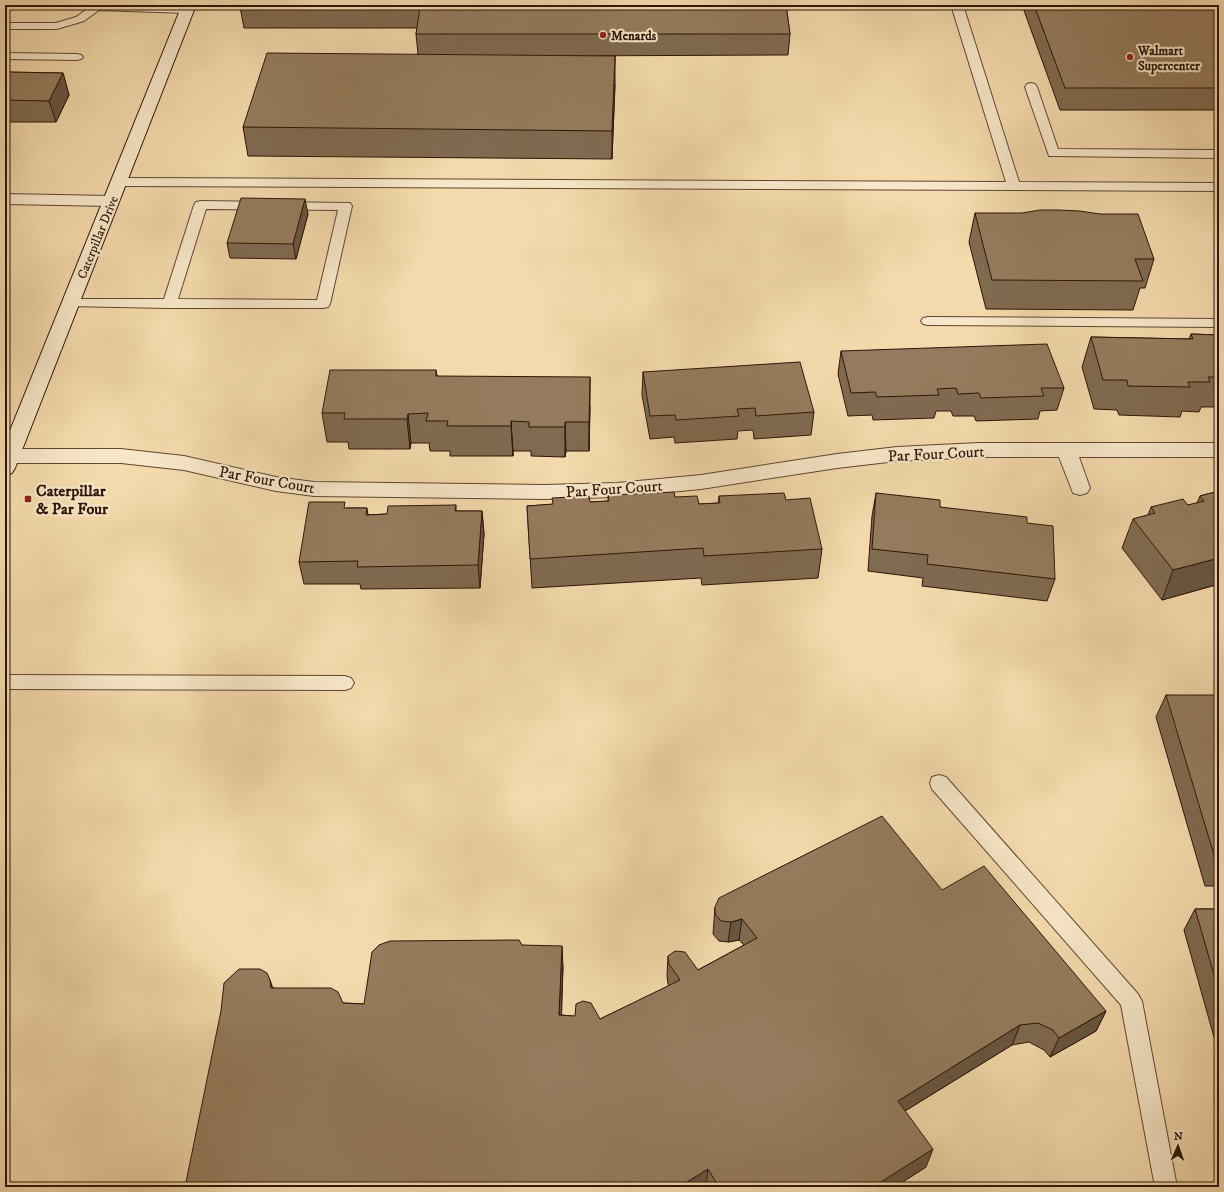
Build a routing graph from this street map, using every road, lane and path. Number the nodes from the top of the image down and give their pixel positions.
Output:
1 (957, 5) edge
2 (96, 6) edge
3 (188, 7) edge
4 (5, 26) edge
5 (5, 56) edge
6 (77, 57) dead end
7 (1031, 87) dead end
8 (1219, 154) edge
9 (119, 182) junction
10 (1014, 186) junction
11 (1219, 187) edge
12 (5, 199) edge
13 (111, 201) junction
14 (71, 303) junction
15 (169, 304) junction
16 (928, 321) dead end
17 (1218, 323) edge
18 (1068, 450) junction
19 (1219, 450) edge
20 (7, 460) edge
21 (1080, 488) dead end
22 (5, 682) edge
23 (345, 682) dead end
24 (939, 783) dead end
25 (1166, 1187) edge

1 - 10 lane
2 - 3 lane
2 - 4 lane
3 - 9 street, Caterpillar Drive
5 - 6 lane
7 - 8 lane
9 - 10 lane
9 - 13 street, Caterpillar Drive
10 - 11 lane
12 - 13 street
13 - 14 street, Caterpillar Drive
14 - 15 lane
14 - 20 street, Caterpillar Drive
15 - 15 lane
16 - 17 lane
18 - 19 street, Par Four Court
18 - 20 street, Par Four Court
18 - 21 street
22 - 23 lane
24 - 25 lane

